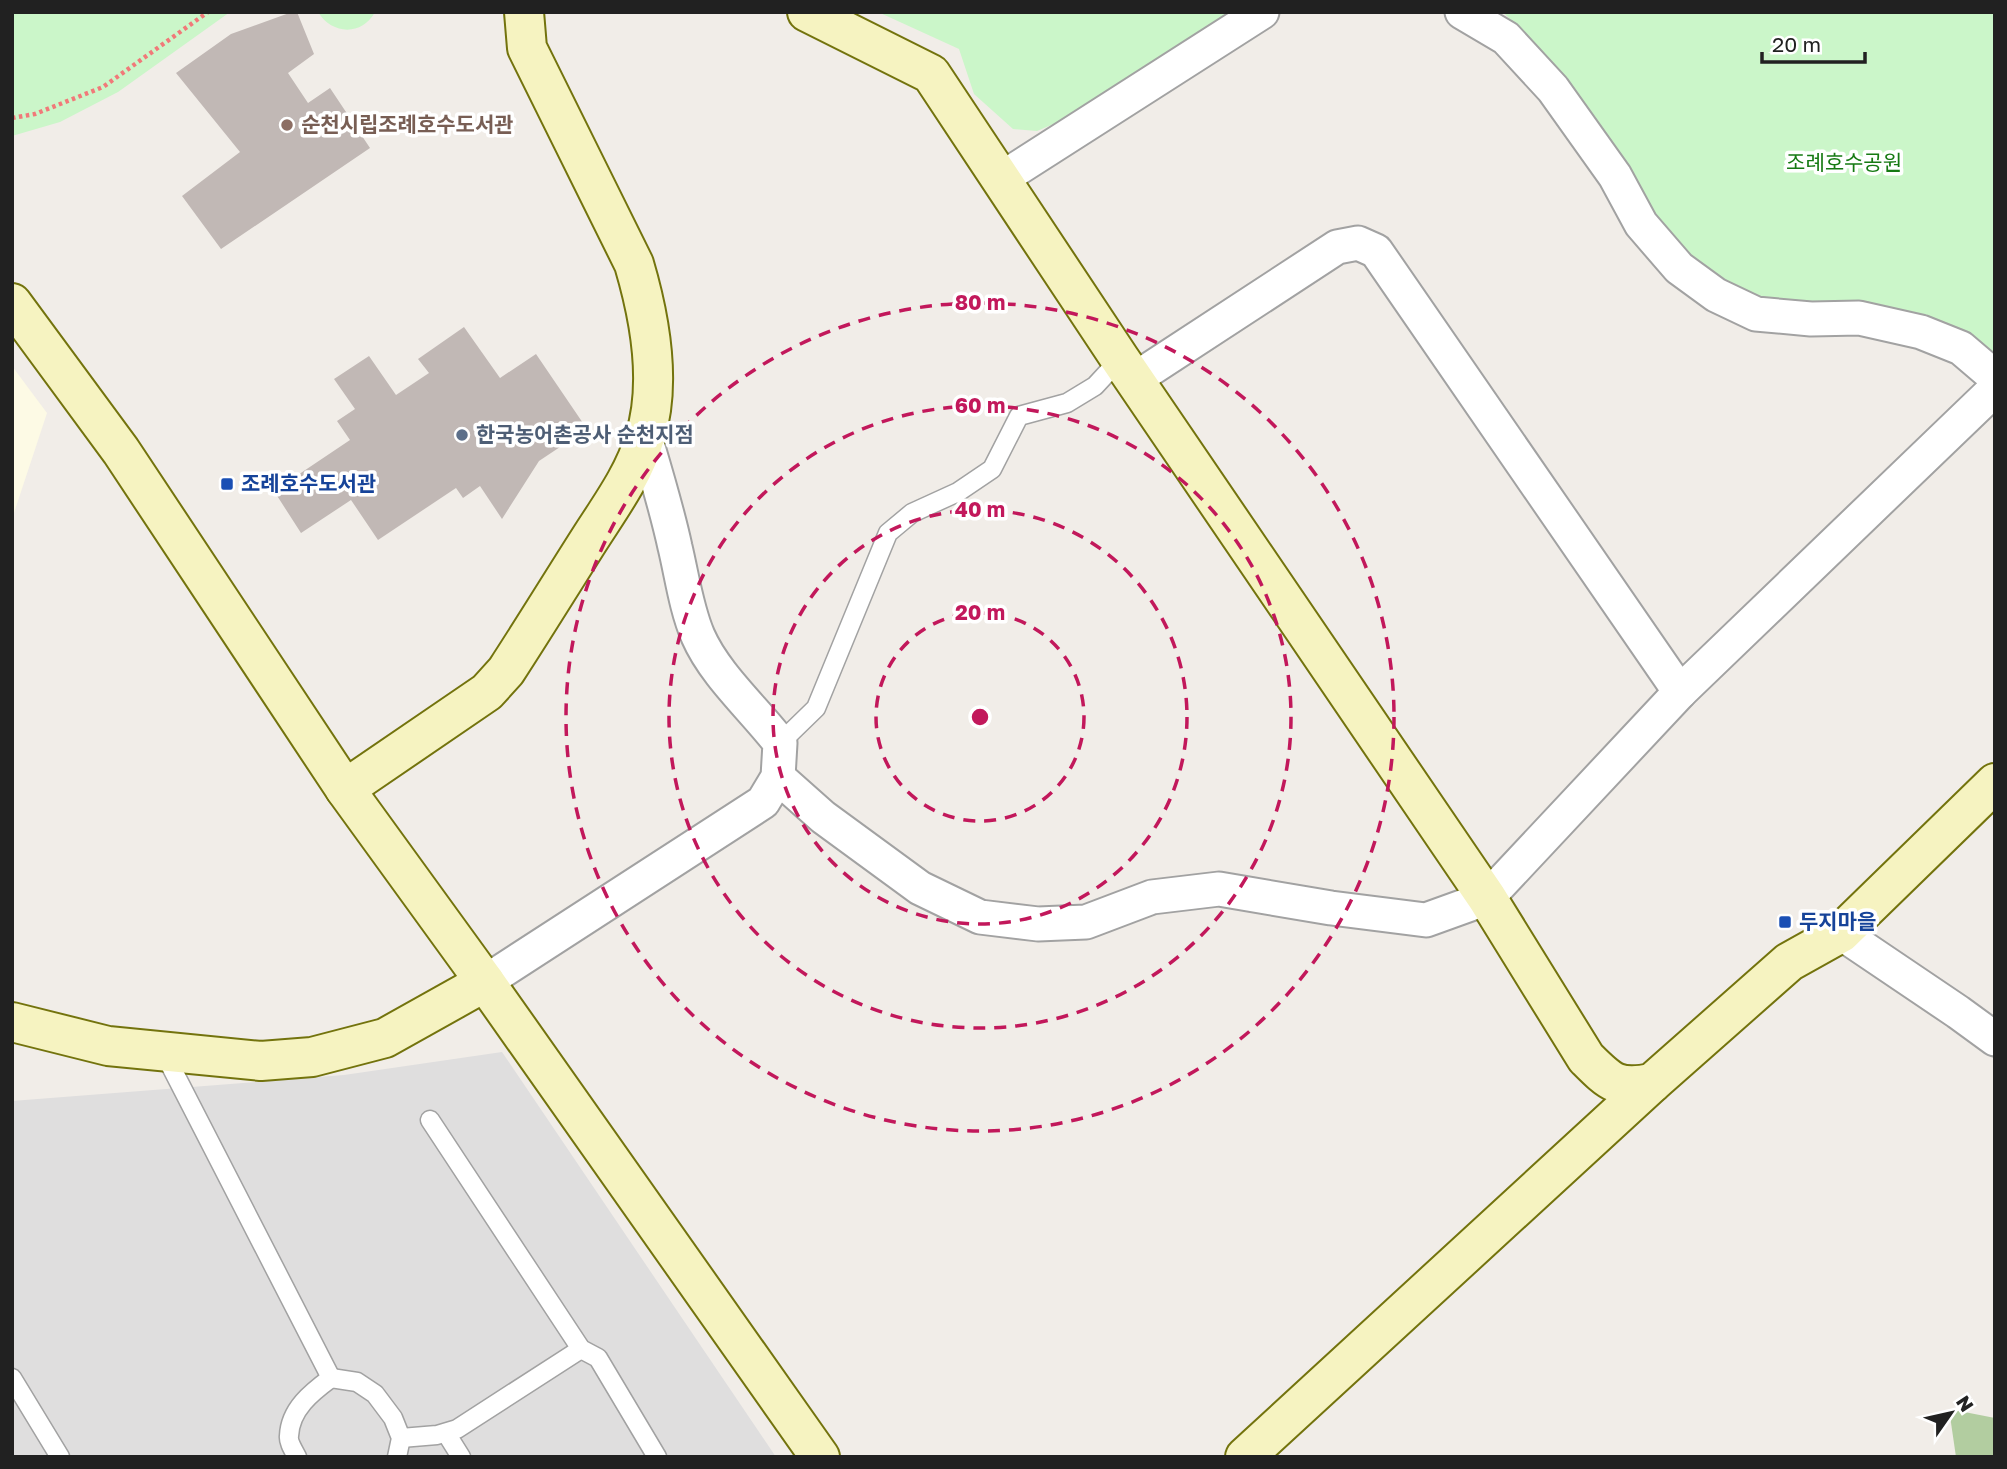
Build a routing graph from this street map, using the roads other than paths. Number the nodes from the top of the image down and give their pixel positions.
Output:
1 (524, 12) edge
2 (807, 12) edge
3 (1262, 12) edge
4 (1462, 12) edge
5 (1001, 179) junction
6 (12, 303) edge
7 (1128, 369) junction
8 (1995, 377) edge
9 (1995, 389) edge
10 (645, 437) junction
11 (1680, 692) junction
12 (780, 743) junction
13 (778, 778) junction
14 (1995, 783) edge
15 (345, 789) junction
16 (1487, 898) junction
17 (1841, 933) junction
18 (485, 982) junction
19 (12, 1023) edge
20 (1995, 1039) edge
21 (163, 1051) junction
22 (1652, 1083) junction
23 (430, 1120) dead end
24 (581, 1349) junction
25 (12, 1378) edge
26 (331, 1378) junction
27 (446, 1433) junction
28 (401, 1438) junction
29 (61, 1457) edge
30 (297, 1457) edge
31 (397, 1457) edge
32 (461, 1457) edge
33 (657, 1457) edge
34 (820, 1457) edge
35 (1245, 1457) edge

1 - 10 street
2 - 5 street
3 - 5 street
4 - 8 street
5 - 7 street
6 - 15 street
7 - 11 street
7 - 12 lane
7 - 16 street
9 - 11 street
10 - 12 street
10 - 15 street
11 - 16 street
12 - 13 street
13 - 16 street
13 - 18 street
14 - 17 street
15 - 18 street
16 - 22 street
17 - 20 street
17 - 22 street
18 - 21 street
18 - 34 street
19 - 21 street
21 - 26 lane
22 - 35 street
23 - 24 lane
24 - 27 lane
24 - 33 lane
25 - 29 lane
26 - 28 lane
26 - 30 lane
27 - 28 lane
27 - 32 lane
28 - 31 lane

